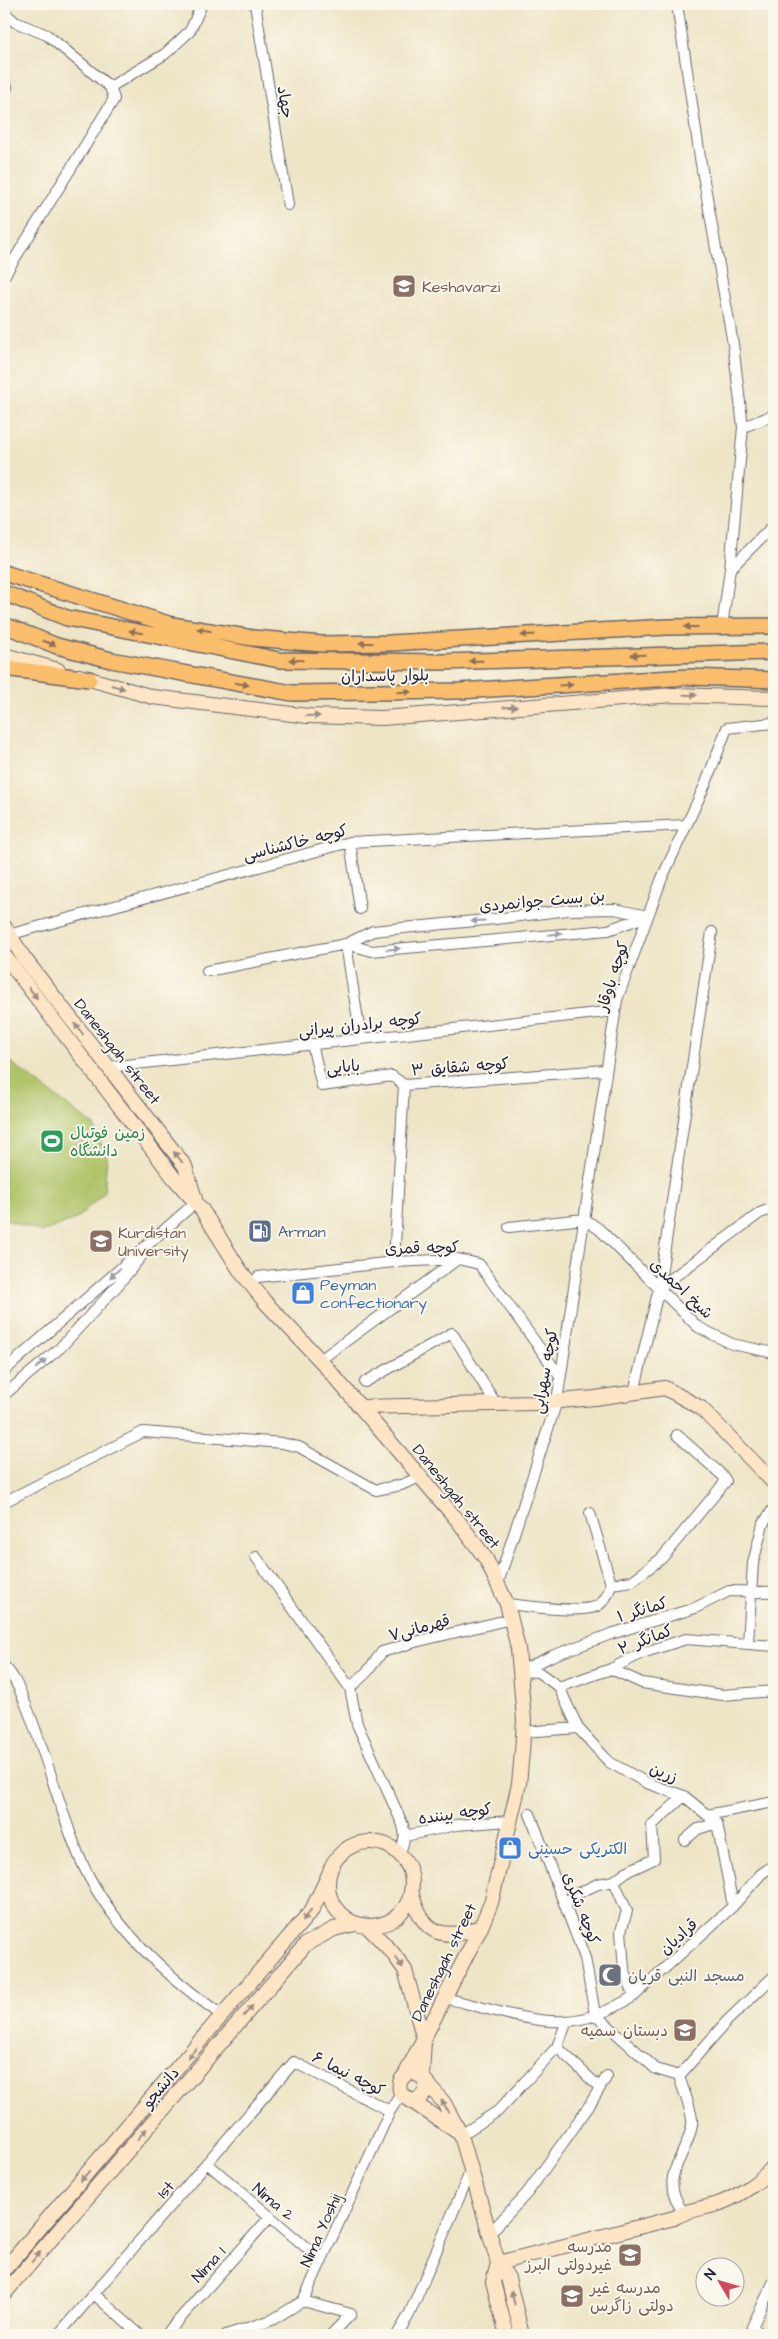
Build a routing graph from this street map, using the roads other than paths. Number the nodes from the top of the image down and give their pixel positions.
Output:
1 (202, 4) edge
2 (255, 4) edge
3 (677, 4) edge
4 (4, 12) edge
5 (110, 87) junction
6 (288, 205) dead end
7 (4, 276) edge
8 (774, 415) edge
9 (743, 427) junction
10 (774, 525) edge
11 (730, 569) junction
12 (4, 572) edge
13 (4, 593) edge
14 (113, 606) junction
15 (4, 625) edge
16 (110, 626) junction
17 (774, 626) edge
18 (722, 627) junction
19 (774, 652) edge
20 (4, 655) edge
21 (4, 668) edge
22 (89, 679) junction
23 (774, 680) edge
24 (774, 698) edge
25 (774, 720) edge
26 (686, 825) junction
27 (350, 842) junction
28 (360, 909) dead end
29 (648, 916) junction
30 (6, 930) edge
31 (712, 932) dead end
32 (346, 944) junction
33 (4, 955) edge
34 (207, 971) dead end
35 (615, 1011) junction
36 (361, 1039) junction
37 (312, 1044) junction
38 (108, 1067) junction
39 (605, 1070) junction
40 (404, 1085) junction
41 (196, 1202) junction
42 (774, 1208) edge
43 (584, 1219) junction
44 (509, 1227) dead end
45 (164, 1228) junction
46 (458, 1259) junction
47 (394, 1262) junction
48 (258, 1277) dead end
49 (659, 1288) junction
50 (774, 1353) edge
51 (320, 1360) junction
52 (4, 1371) edge
53 (559, 1375) junction
54 (365, 1382) dead end
55 (634, 1392) junction
56 (4, 1395) edge
57 (557, 1401) junction
58 (496, 1404) junction
59 (361, 1407) junction
60 (677, 1435) dead end
61 (420, 1477) junction
62 (774, 1483) edge
63 (4, 1502) edge
64 (774, 1508) edge
65 (590, 1514) dead end
66 (256, 1557) dead end
67 (498, 1583) junction
68 (611, 1584) junction
69 (751, 1592) junction
70 (774, 1592) edge
71 (507, 1604) junction
72 (511, 1619) junction
73 (748, 1643) junction
74 (774, 1646) edge
75 (4, 1666) edge
76 (611, 1669) junction
77 (520, 1670) junction
78 (350, 1688) junction
79 (559, 1688) junction
80 (774, 1691) edge
81 (578, 1728) junction
82 (523, 1732) junction
83 (684, 1796) junction
84 (774, 1802) edge
85 (530, 1814) dead end
86 (707, 1815) junction
87 (510, 1821) junction
88 (717, 1823) junction
89 (405, 1836) junction
90 (685, 1840) dead end
91 (400, 1854) junction
92 (774, 1864) edge
93 (330, 1872) junction
94 (614, 1881) junction
95 (411, 1891) junction
96 (565, 1903) junction
97 (733, 1906) junction
98 (361, 1925) junction
99 (481, 1928) junction
100 (774, 1976) edge
101 (634, 1996) junction
102 (445, 1998) junction
103 (595, 2014) junction
104 (223, 2016) junction
105 (567, 2021) junction
106 (424, 2040) junction
107 (557, 2047) junction
108 (294, 2062) joint
109 (405, 2075) junction
110 (607, 2076) dead end
111 (679, 2076) junction
112 (423, 2078) junction
113 (600, 2088) junction
114 (407, 2097) junction
115 (390, 2111) junction
116 (462, 2135) junction
117 (207, 2163) junction
118 (774, 2166) edge
119 (470, 2170) junction
120 (683, 2212) junction
121 (270, 2217) junction
122 (490, 2234) junction
123 (322, 2261) junction
124 (498, 2263) junction
125 (4, 2270) edge
126 (774, 2281) edge
127 (4, 2294) edge
128 (94, 2294) junction
129 (303, 2301) junction
130 (169, 2331) dead end
131 (58, 2335) edge
132 (140, 2335) edge
133 (226, 2335) edge
134 (331, 2335) edge
135 (397, 2335) edge
136 (507, 2335) edge
137 (522, 2335) edge
138 (763, 2335) edge

1 - 5 street
2 - 6 street, جهاد
3 - 9 street
4 - 5 street
5 - 7 street
8 - 9 street
9 - 11 street
10 - 11 street
11 - 18 street
12 - 14 main road
13 - 16 main road, بلوار پاسداران
14 - 16 main road
18 -> 14 main road
15 -> 23 main road, بلوار پاسداران
19 -> 16 main road, بلوار پاسداران
17 - 18 main road
20 - 22 street
21 - 22 main road
22 -> 24 street
25 - 26 street, کوچه باوقار
26 - 27 street, کوچه خاکشناسی
26 - 29 street, کوچه باوقار
27 - 28 street
27 - 30 street, کوچه خاکشناسی
32 -> 29 street, بن بست جوانمردی
29 -> 32 street, بن بست جوانمردی
29 - 35 street, کوچه باوقار
38 -> 30 street, Daneshgah street
31 - 49 street
32 - 34 street, بن بست جوانمردی
32 - 36 street
33 -> 41 street, Daneshgah street
35 - 36 street, کوچه برادران پیرانی
35 - 39 street, کوچه باوقار
36 - 37 street, کوچه برادران پیرانی
37 - 38 street, کوچه برادران پیرانی
37 - 40 street, بابایی
41 -> 38 street, Daneshgah street
39 - 40 street, کوچه شقایق ۳
39 - 43 street, کوچه باوقار
40 - 47 street, کوچه شقایق ۳
41 - 45 street
41 - 51 street, Daneshgah street
42 - 49 street
43 - 44 street
43 - 49 street, شیخ احمدی
43 - 53 street, کوچه سهرابی
45 -> 52 street
56 -> 45 street
46 - 47 street, کوچه قمری
46 - 51 street
46 - 53 street, کوچه قمری
47 - 48 street, کوچه قمری
49 - 50 street, شیخ احمدی
49 - 55 street
51 - 59 street, Daneshgah street
53 - 57 street, کوچه سهرابی
54 - 58 street
55 - 57 street
55 - 62 street
57 - 58 street
57 - 67 street, کوچه سهرابی
58 - 59 street
59 - 61 street, Daneshgah street
60 - 68 street
61 - 63 street
61 - 67 street, Daneshgah street
64 - 69 street
65 - 68 street
66 - 78 street
67 - 71 street, Daneshgah street
68 - 71 street
69 - 70 street, کمانگر ۱
69 - 73 street
69 - 77 street, کمانگر ۱
71 - 72 street, Daneshgah street
72 - 77 street, Daneshgah street
72 - 78 street, قهرمانی۷
73 - 74 street, کمانگر ۲
73 - 76 street, کمانگر ۲
75 - 104 street
76 - 79 street, کمانگر ۲
76 - 80 street
77 - 79 street
77 - 82 street, Daneshgah street
78 - 89 street
79 - 81 street, زرین
81 - 82 street
81 - 83 street, زرین
82 - 87 street, Daneshgah street
83 - 86 street, زرین
83 - 94 street
84 - 86 street
85 - 96 street, کوچه شکری
86 - 88 street, زرین
87 - 89 street, کوچه بیننده
87 - 99 street, Daneshgah street
88 - 90 street
88 - 97 street
89 - 91 street
91 - 93 street
91 - 95 street
92 - 97 street, قرادیان
93 - 98 street
93 -> 104 street, دانشجو
94 - 96 street
94 - 101 street
95 - 98 street
95 - 99 street
96 - 103 street, کوچه شکری
97 - 101 street, قرادیان
98 -> 106 street
127 -> 98 street, دانشجو
99 - 102 street, Daneshgah street
100 - 111 street
101 - 103 street, قرادیان
102 - 105 street, قرادیان
102 - 106 street, Daneshgah street
103 - 105 street, قرادیان
103 - 111 street
104 -> 125 street, دانشجو
105 - 107 street
106 - 109 street, Daneshgah street
106 - 112 street, Daneshgah street
107 - 113 street
107 - 116 street
108 - 115 street, کوچه نیما ۶
108 - 117 street, 1st
109 - 112 street
109 - 114 street
110 - 113 street
111 - 120 street
112 - 114 street
116 -> 112 street
113 - 122 street
114 - 115 street, Nima Yoshij
114 - 116 street
115 - 123 street, Nima Yoshij
116 - 119 street
117 - 121 street, Nima 2
117 - 128 street, 1st
118 - 120 street
119 - 122 street
119 - 135 street
120 - 124 street
121 - 123 street, Nima 2
121 - 130 street, Nima 1
122 - 124 street
123 - 129 street, Nima Yoshij
124 - 136 street
137 -> 124 street
126 - 138 street
128 - 131 street, 1st
128 - 132 street
129 - 133 street
129 - 134 street

